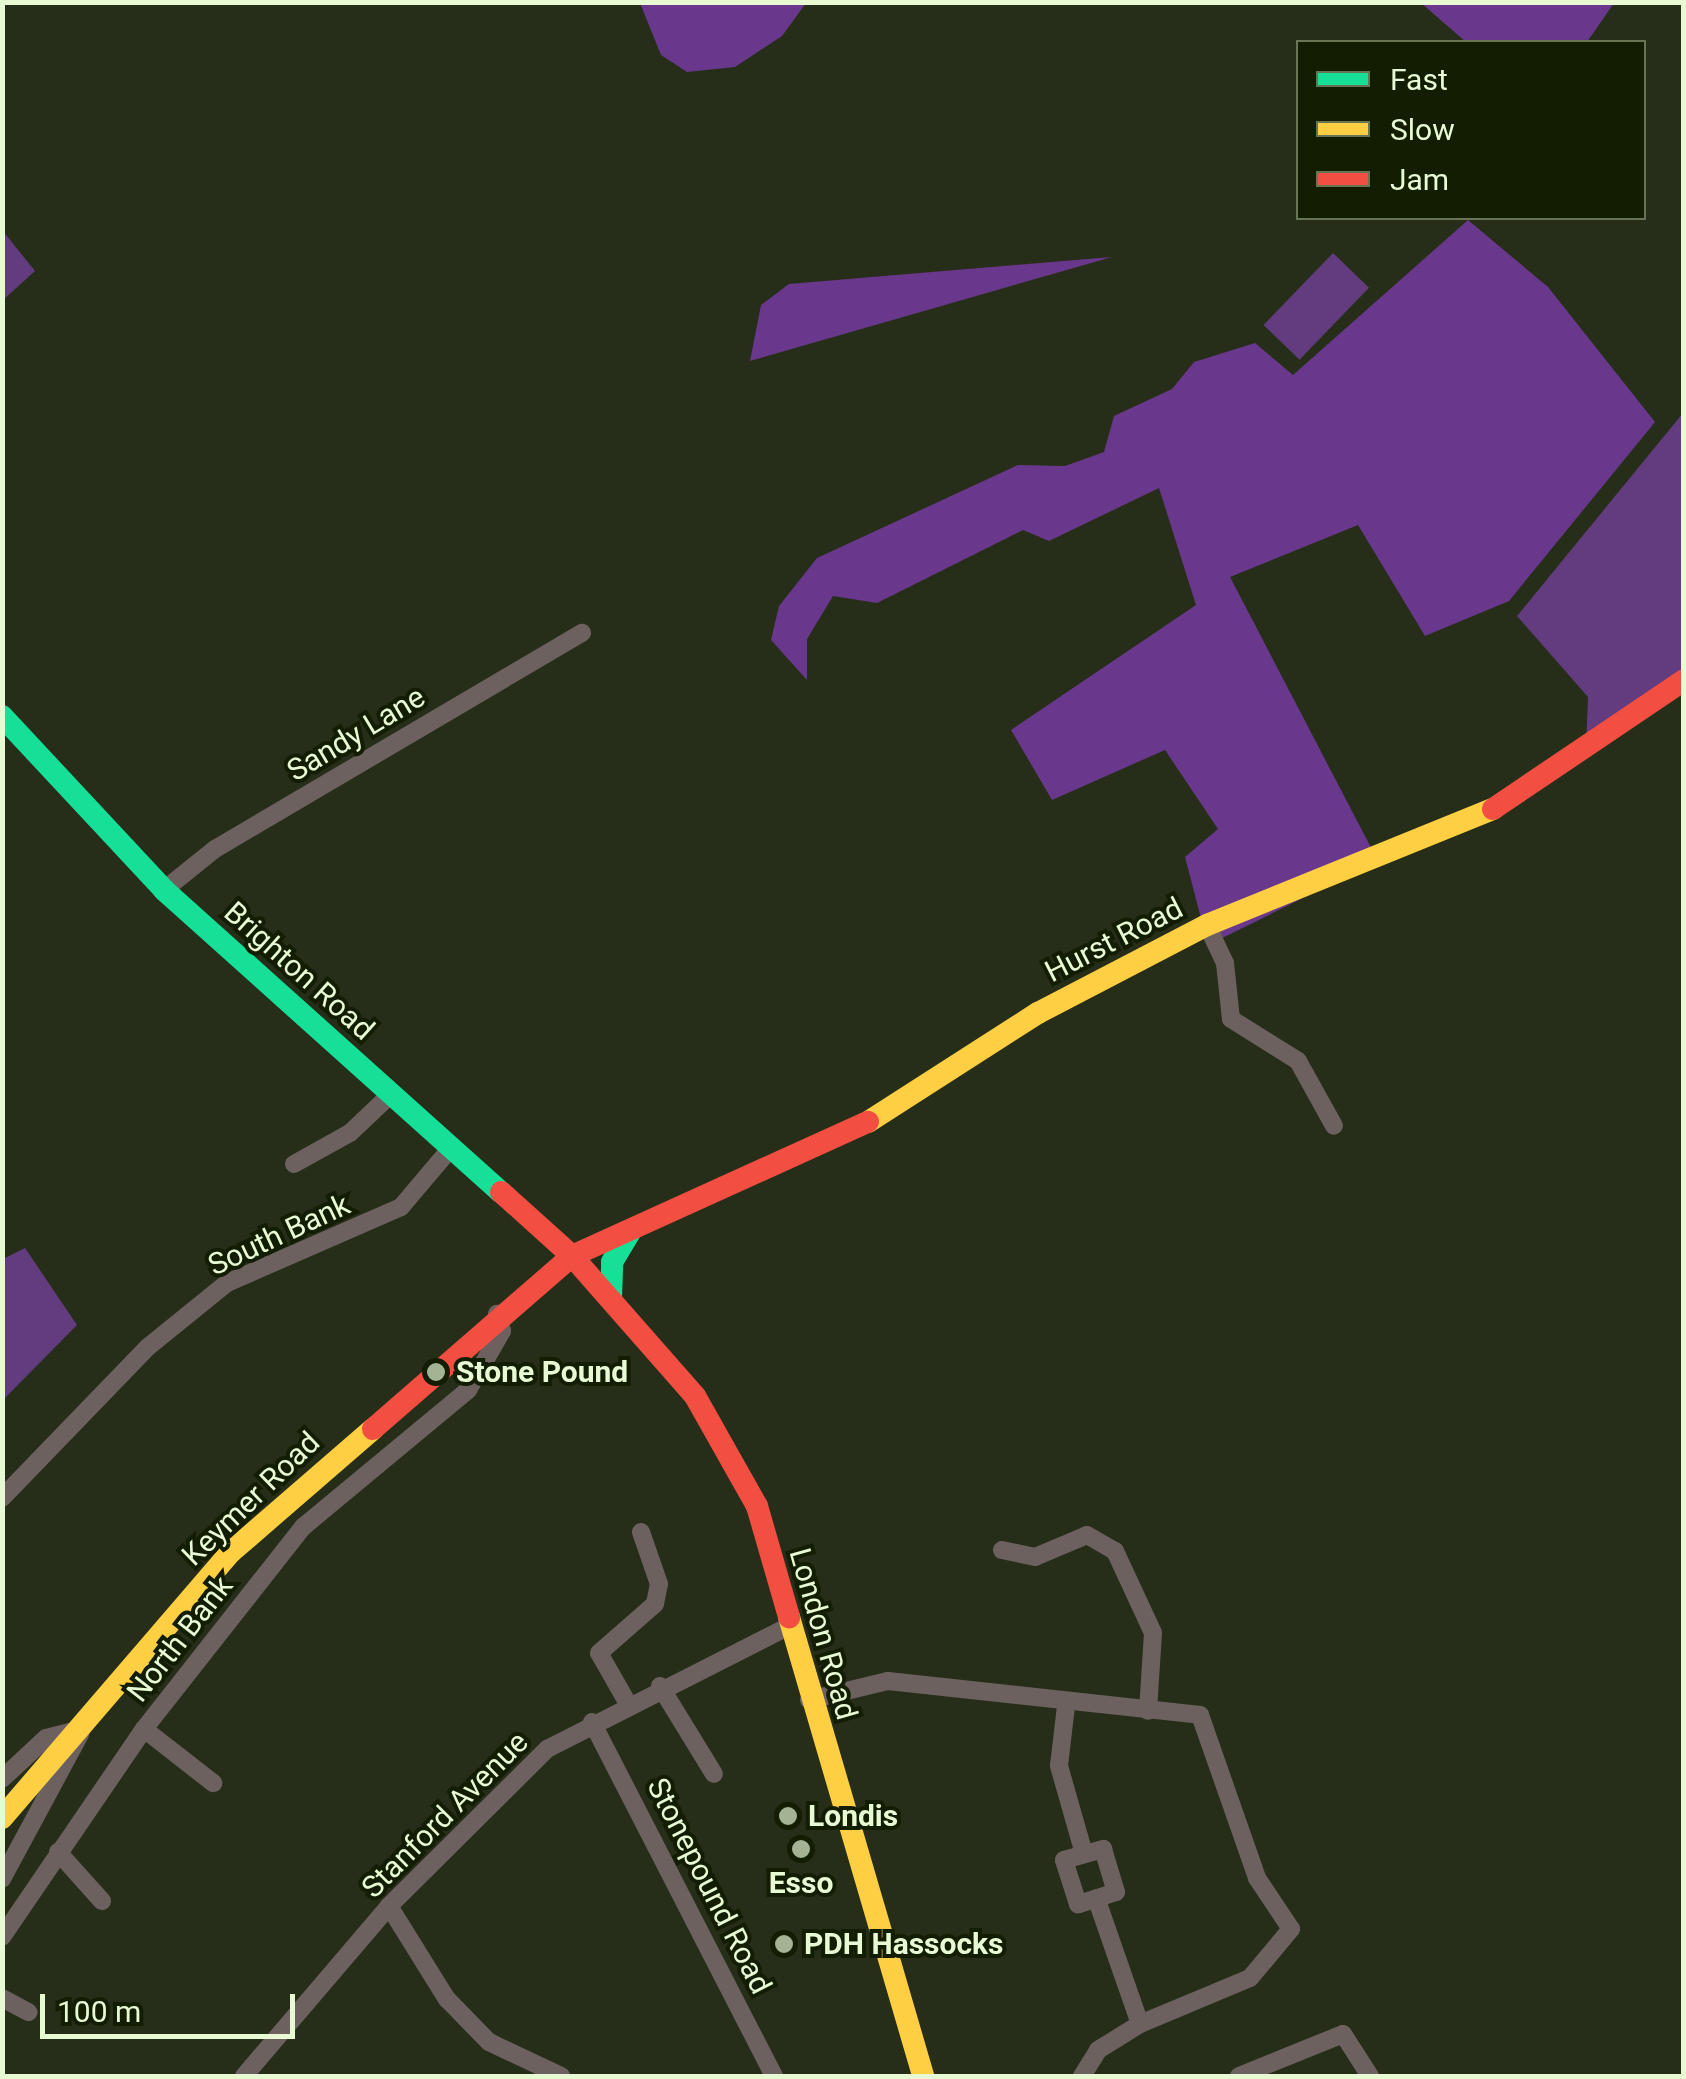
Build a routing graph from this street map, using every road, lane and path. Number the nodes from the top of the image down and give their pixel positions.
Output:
1 (582, 633) dead end
2 (1684, 680) edge
3 (2, 716) edge
4 (164, 890) junction
5 (1206, 925) junction
6 (390, 1094) junction
7 (1334, 1126) dead end
8 (450, 1149) junction
9 (294, 1164) dead end
10 (631, 1230) junction
11 (572, 1256) junction
12 (611, 1298) junction
13 (497, 1314) junction
14 (2, 1498) edge
15 (640, 1532) dead end
16 (1002, 1550) dead end
17 (787, 1627) junction
18 (660, 1686) junction
19 (810, 1700) junction
20 (627, 1702) junction
21 (1066, 1706) junction
22 (1148, 1712) junction
23 (592, 1722) junction
24 (82, 1729) junction
25 (144, 1729) junction
26 (714, 1774) dead end
27 (2, 1779) edge
28 (213, 1783) dead end
29 (2, 1818) edge
30 (58, 1852) junction
31 (1084, 1854) junction
32 (2, 1880) edge
33 (1096, 1898) junction
34 (102, 1901) dead end
35 (389, 1906) junction
36 (2, 1937) edge
37 (2, 1998) edge
38 (28, 2012) dead end
39 (1140, 2024) junction
40 (244, 2076) edge
41 (561, 2076) edge
42 (774, 2076) edge
43 (923, 2076) edge
44 (1082, 2076) edge
45 (1239, 2076) edge
46 (1370, 2076) edge

1 - 4 street, Sandy Lane
2 - 5 main road, Hurst Road
3 - 4 main road, Brighton Road
4 - 6 main road, Brighton Road
5 - 7 street
5 - 10 main road, Hurst Road
6 - 8 main road, Brighton Road
6 - 9 street
8 - 11 main road, Brighton Road
8 - 14 street, South Bank
10 - 11 main road, Hurst Road
10 - 12 main road
11 - 12 main road, London Road
11 - 13 main road, Keymer Road
12 - 17 main road, London Road
13 - 24 main road, Keymer Road
13 - 25 street, North Bank
15 - 20 street
16 - 22 street
17 - 18 street, Stanford Avenue
17 - 19 main road, London Road
18 - 20 street, Stanford Avenue
18 - 26 street
19 - 21 street
19 - 43 main road, London Road
20 - 23 street, Stanford Avenue
21 - 22 street
21 - 31 street
22 - 39 street
23 - 35 street, Stanford Avenue
23 - 42 street, Stonepound Road
24 - 27 street
24 - 29 main road, Keymer Road
24 - 32 street
25 - 28 street
25 - 30 street, North Bank
30 - 34 street
30 - 36 street, North Bank
31 - 33 street
31 - 33 street
33 - 39 street
35 - 40 street, Stanford Avenue
35 - 41 street
37 - 38 street
39 - 44 street
45 - 46 street

